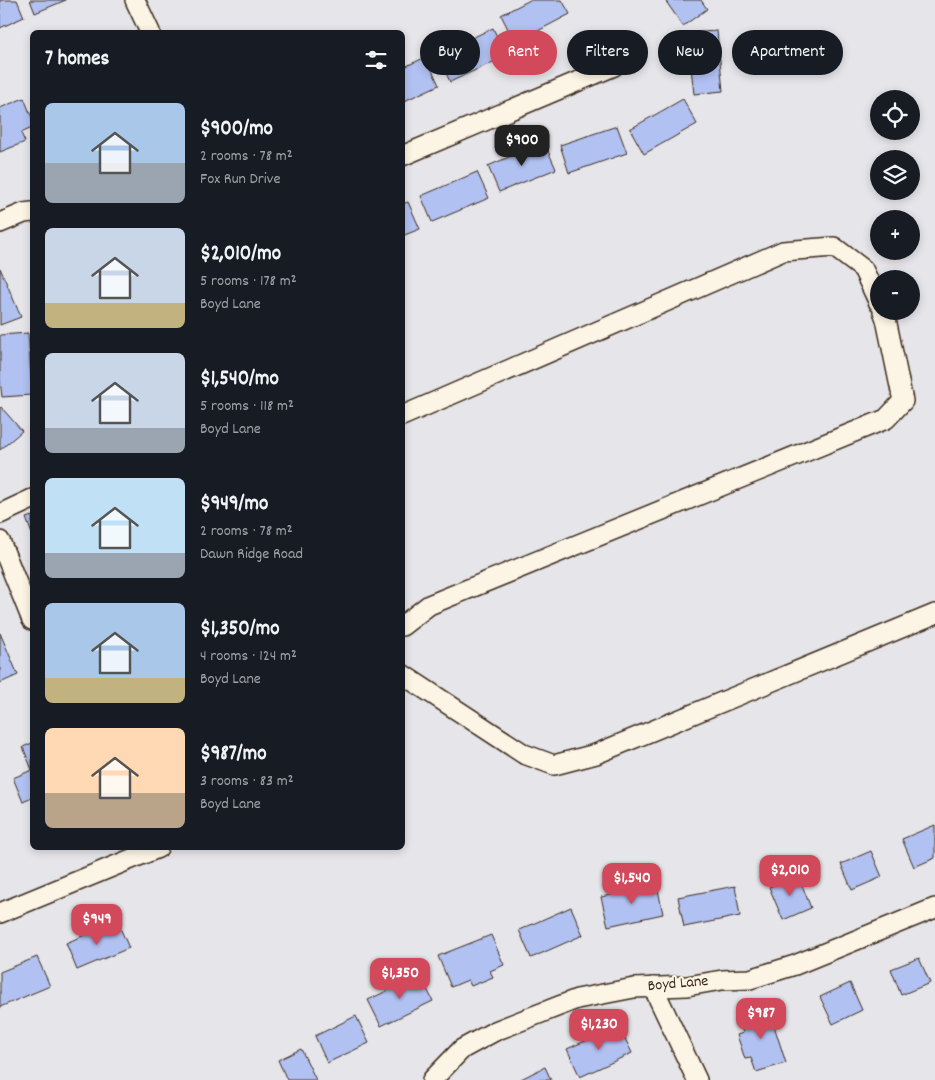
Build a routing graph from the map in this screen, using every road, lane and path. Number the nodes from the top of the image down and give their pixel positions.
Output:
1 (135, 0) edge
2 (149, 30) edge
3 (593, 75) edge
4 (405, 155) edge
5 (30, 212) edge
6 (0, 223) edge
7 (870, 284) edge
8 (886, 320) edge
9 (405, 415) edge
10 (30, 500) edge
11 (0, 514) edge
12 (0, 541) edge
13 (935, 614) edge
14 (30, 615) edge
15 (405, 624) edge
16 (405, 676) edge
17 (140, 852) edge
18 (935, 908) edge
19 (0, 913) edge
20 (653, 987) junction
21 (432, 1080) edge
22 (697, 1080) edge

1 - 2 street
3 - 4 street
5 - 6 street
7 - 9 street
8 - 15 street
10 - 11 street
12 - 14 street
13 - 16 street
17 - 19 street
18 - 20 street, Boyd Lane
20 - 21 street, Boyd Lane
20 - 22 street

